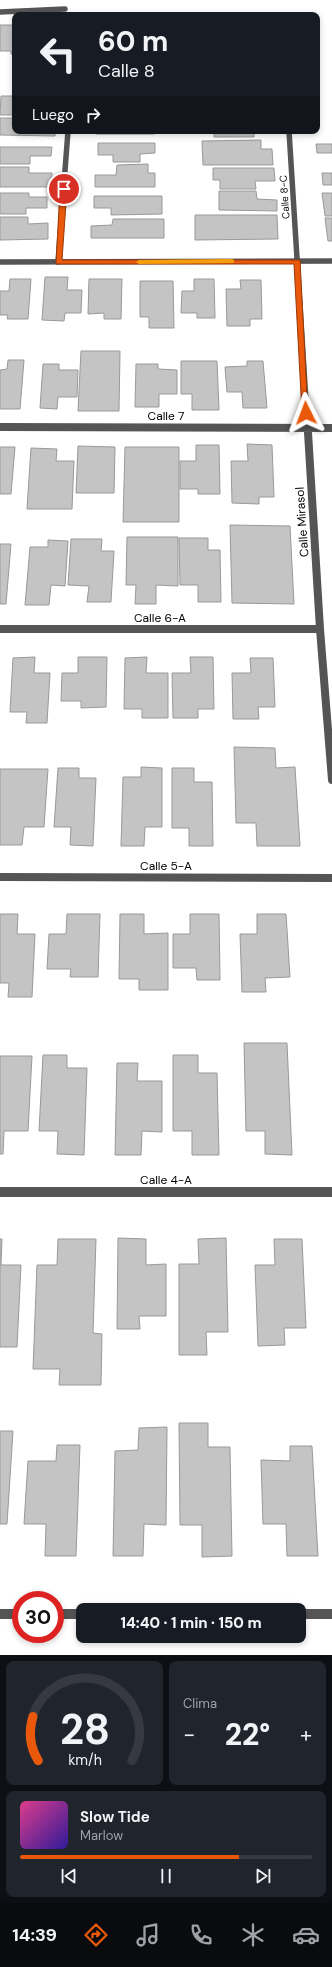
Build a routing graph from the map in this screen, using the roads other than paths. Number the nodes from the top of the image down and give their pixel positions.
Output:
1 (65, 9) dead end
2 (0, 12) edge
3 (68, 134) edge
4 (288, 134) edge
5 (332, 261) edge
6 (0, 262) edge
7 (58, 262) junction
8 (298, 262) junction
9 (0, 427) edge
10 (306, 428) junction
11 (332, 428) edge
12 (0, 629) edge
13 (320, 629) junction
14 (332, 780) edge
15 (0, 877) edge
16 (332, 878) edge
17 (0, 1192) edge
18 (332, 1192) edge
19 (0, 1614) edge
20 (12, 1614) edge
21 (64, 1614) edge
22 (76, 1614) edge
23 (306, 1614) edge
24 (332, 1614) edge

1 - 2 street
3 - 7 street
4 - 8 street, Calle 8-C
5 - 8 street
6 - 7 street
7 - 8 street
8 - 10 street, Calle Mirasol
9 - 10 street, Calle 7
10 - 11 street, Calle 7
10 - 13 street, Calle Mirasol
12 - 13 street, Calle 6-A
13 - 14 street, Calle Mirasol
15 - 16 street, Calle 5-A
17 - 18 street, Calle 4-A
19 - 20 street
21 - 22 street
23 - 24 street

